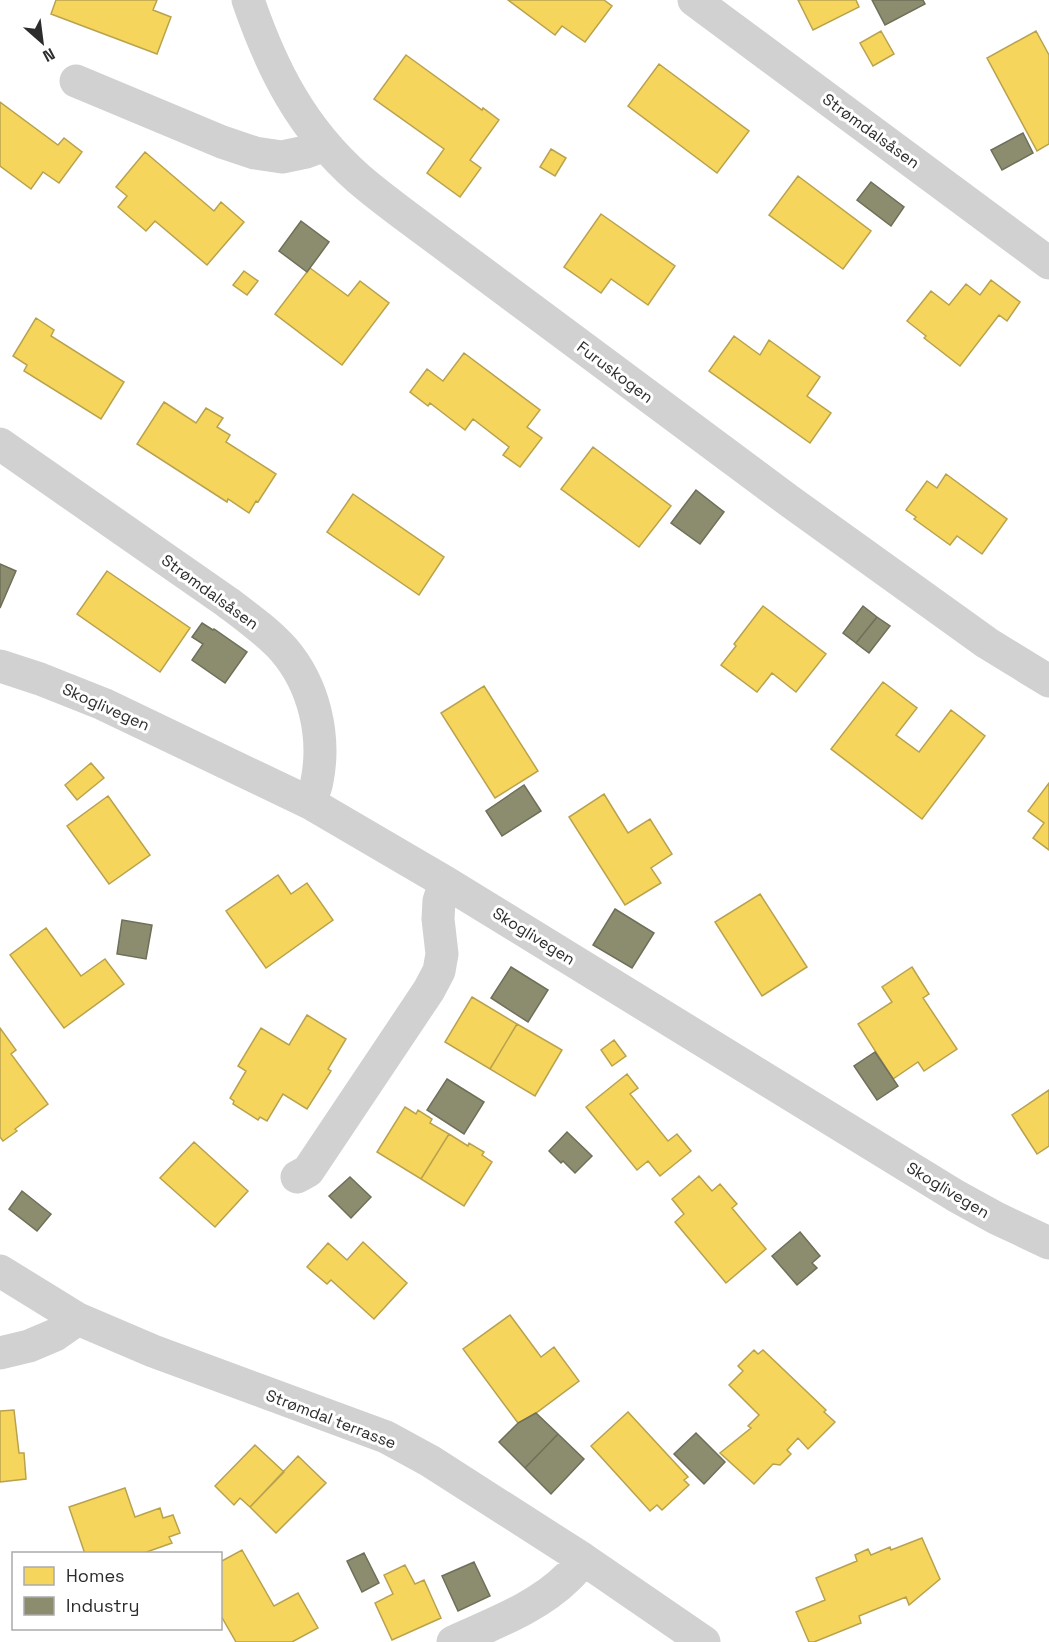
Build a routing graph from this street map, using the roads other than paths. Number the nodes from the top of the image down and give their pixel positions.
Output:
1 (248, 0) edge
2 (694, 0) edge
3 (76, 81) dead end
4 (325, 145) junction
5 (1049, 262) edge
6 (0, 444) edge
7 (0, 666) edge
8 (1049, 681) edge
9 (310, 803) junction
10 (445, 882) junction
11 (297, 1177) dead end
12 (1049, 1243) edge
13 (0, 1271) edge
14 (78, 1319) junction
15 (0, 1353) edge
16 (583, 1559) junction
17 (453, 1642) edge
18 (704, 1642) edge

1 - 4 street, Furuskogen
2 - 5 street, Strømdalsåsen
3 - 4 street
4 - 8 street, Furuskogen
6 - 9 street, Strømdalsåsen
7 - 9 street, Skoglivegen
9 - 10 street, Skoglivegen
10 - 11 street
10 - 12 street, Skoglivegen
13 - 14 street, Strømdal terrasse
14 - 15 street
14 - 16 street, Strømdal terrasse
16 - 17 street
16 - 18 street, Strømdal terrasse

